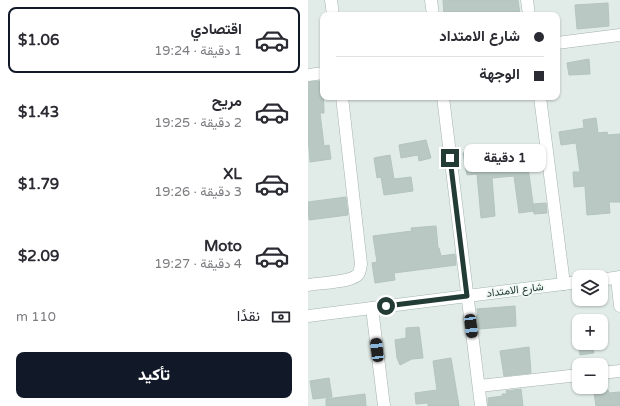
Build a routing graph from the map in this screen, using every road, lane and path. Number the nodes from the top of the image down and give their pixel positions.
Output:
1 (331, 0) edge
2 (431, 0) edge
3 (527, 0) edge
4 (333, 12) edge
5 (433, 12) edge
6 (529, 12) edge
7 (620, 35) edge
8 (560, 43) edge
9 (320, 73) edge
10 (308, 75) edge
11 (342, 100) edge
12 (443, 100) edge
13 (540, 100) edge
14 (618, 278) edge
15 (608, 279) edge
16 (572, 283) edge
17 (564, 284) junction
18 (308, 285) edge
19 (467, 296) junction
20 (620, 306) edge
21 (372, 308) junction
22 (308, 316) edge
23 (620, 371) edge
24 (608, 372) edge
25 (572, 377) edge
26 (479, 386) junction
27 (384, 406) edge
28 (481, 406) edge

1 - 4 street
2 - 5 street
3 - 6 street
7 - 8 street
9 - 10 street
11 - 18 street
12 - 19 street
13 - 17 street
14 - 15 street
14 - 20 street
16 - 17 street, شارع الامتداد
17 - 19 street, شارع الامتداد
19 - 21 street, شارع الامتداد
19 - 26 street
21 - 22 street, شارع الامتداد
21 - 27 street
23 - 24 street
25 - 26 street
26 - 28 street

